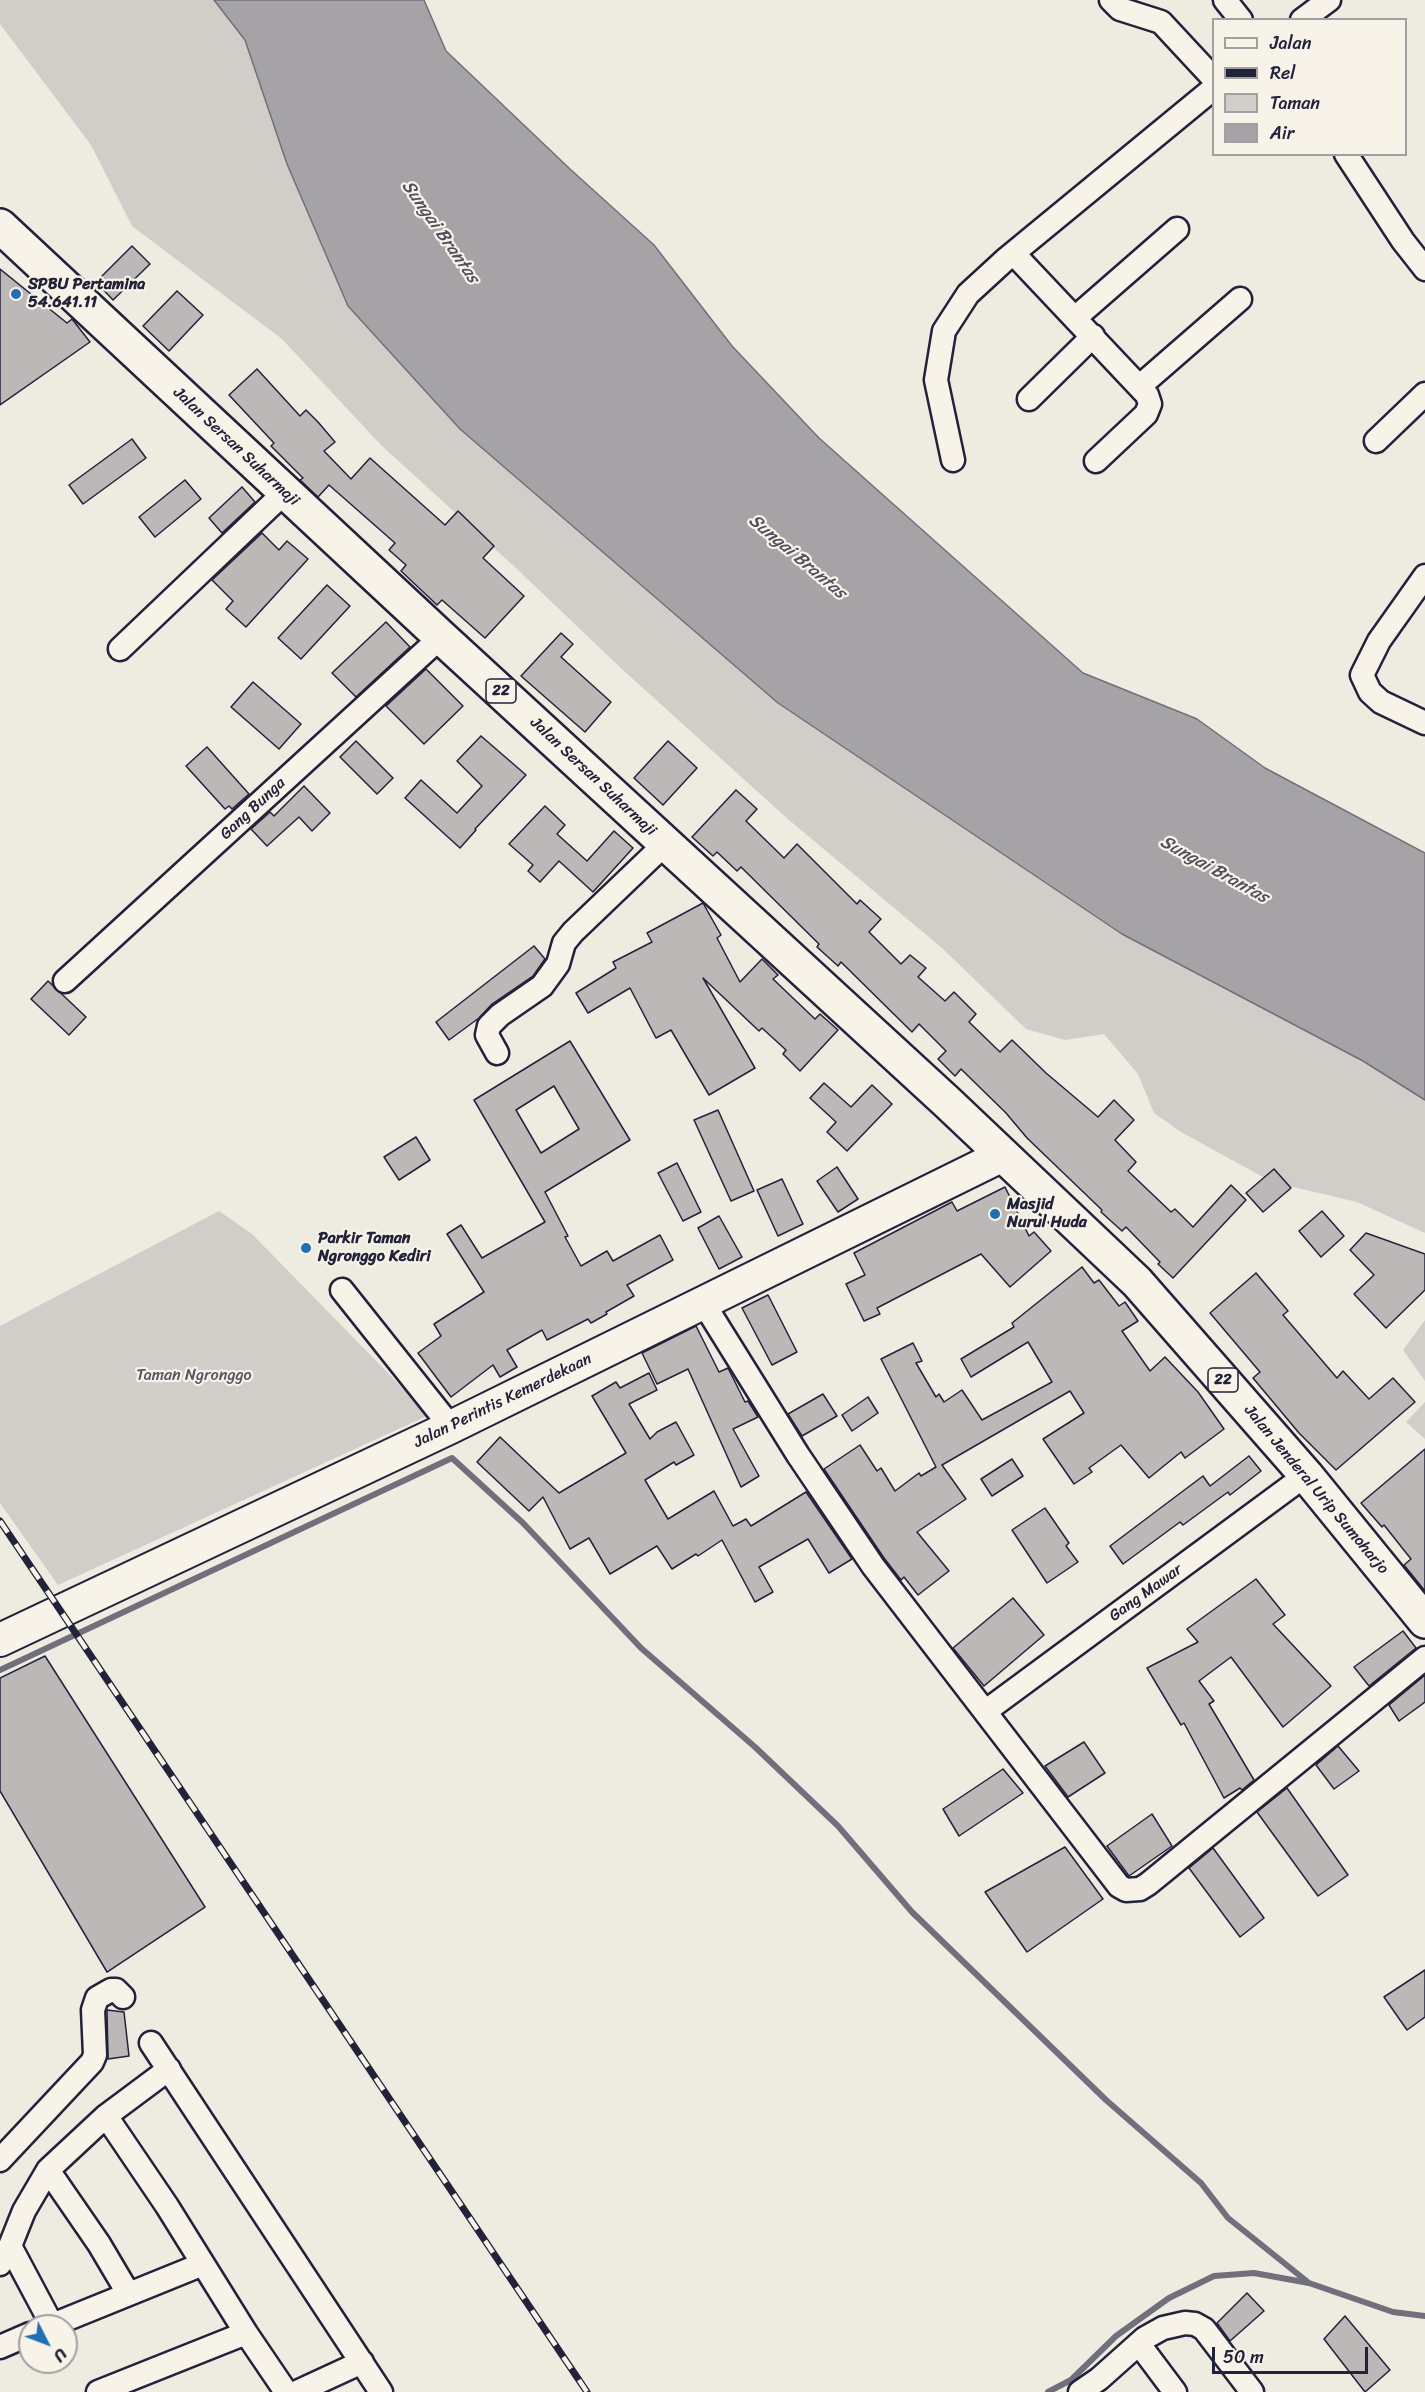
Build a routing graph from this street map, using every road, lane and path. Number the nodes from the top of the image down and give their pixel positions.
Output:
1 (1110, 0) edge
2 (1225, 0) edge
3 (1329, 0) edge
4 (1239, 18) edge
5 (1305, 18) edge
6 (1212, 77) edge
7 (1212, 90) edge
8 (1347, 156) edge
9 (0, 226) edge
10 (1177, 229) dead end
11 (1014, 254) junction
12 (1425, 269) edge
13 (1240, 299) dead end
14 (1074, 318) junction
15 (1093, 336) junction
16 (1140, 386) junction
17 (1425, 394) edge
18 (1029, 399) dead end
19 (1376, 441) dead end
20 (953, 460) dead end
21 (1096, 461) dead end
22 (285, 492) junction
23 (1425, 576) edge
24 (441, 637) junction
25 (120, 649) dead end
26 (1425, 723) edge
27 (666, 843) junction
28 (65, 981) dead end
29 (497, 1053) dead end
30 (1003, 1155) junction
31 (342, 1290) dead end
32 (704, 1304) junction
33 (451, 1427) junction
34 (1306, 1475) junction
35 (1425, 1621) edge
36 (0, 1640) edge
37 (1425, 1658) edge
38 (986, 1711) junction
39 (123, 1997) dead end
40 (151, 2043) dead end
41 (169, 2069) junction
42 (106, 2116) junction
43 (0, 2160) edge
44 (48, 2170) junction
45 (5, 2255) edge
46 (203, 2264) junction
47 (128, 2293) junction
48 (43, 2314) edge
49 (78, 2314) edge
50 (246, 2333) junction
51 (18, 2339) edge
52 (1138, 2344) junction
53 (0, 2347) edge
54 (362, 2362) junction
55 (1102, 2385) edge
56 (98, 2392) edge
57 (286, 2392) edge
58 (297, 2392) edge
59 (381, 2392) edge
60 (1080, 2392) edge
61 (1176, 2392) edge
62 (1252, 2392) edge

1 - 6 street
2 - 4 street
3 - 5 street
7 - 11 street
8 - 12 street
9 - 22 highway, Jalan Sersan Suharmaji / 22
10 - 14 street
11 - 14 street
11 - 20 street
13 - 16 street
14 - 15 street
15 - 16 street
15 - 18 street
16 - 21 street
17 - 19 street
22 - 24 highway, Jalan Sersan Suharmaji / 22
22 - 25 street
23 - 26 street
24 - 27 highway, Jalan Sersan Suharmaji / 22
24 - 28 street, Gang Bunga
27 - 29 street
27 - 30 highway, Jalan Sersan Suharmaji / 22
30 - 32 main road, Jalan Perintis Kemerdekaan
30 - 34 highway, Jalan Jenderal Urip Sumoharjo / 22
31 - 33 street
32 - 33 main road, Jalan Perintis Kemerdekaan
32 - 38 street
33 - 36 main road, Jalan Perintis Kemerdekaan
34 - 35 highway, Jalan Jenderal Urip Sumoharjo / 22
34 - 38 street, Gang Mawar
37 - 38 street
39 - 43 street
40 - 41 street
41 - 42 street
41 - 54 street
42 - 44 street
42 - 46 street
44 - 45 street
44 - 47 street
45 - 48 street
46 - 47 street
46 - 50 street
47 - 49 street
50 - 56 street
50 - 57 street
51 - 53 street
52 - 55 street
52 - 61 street
52 - 62 street
54 - 58 street
54 - 59 street
55 - 60 street

